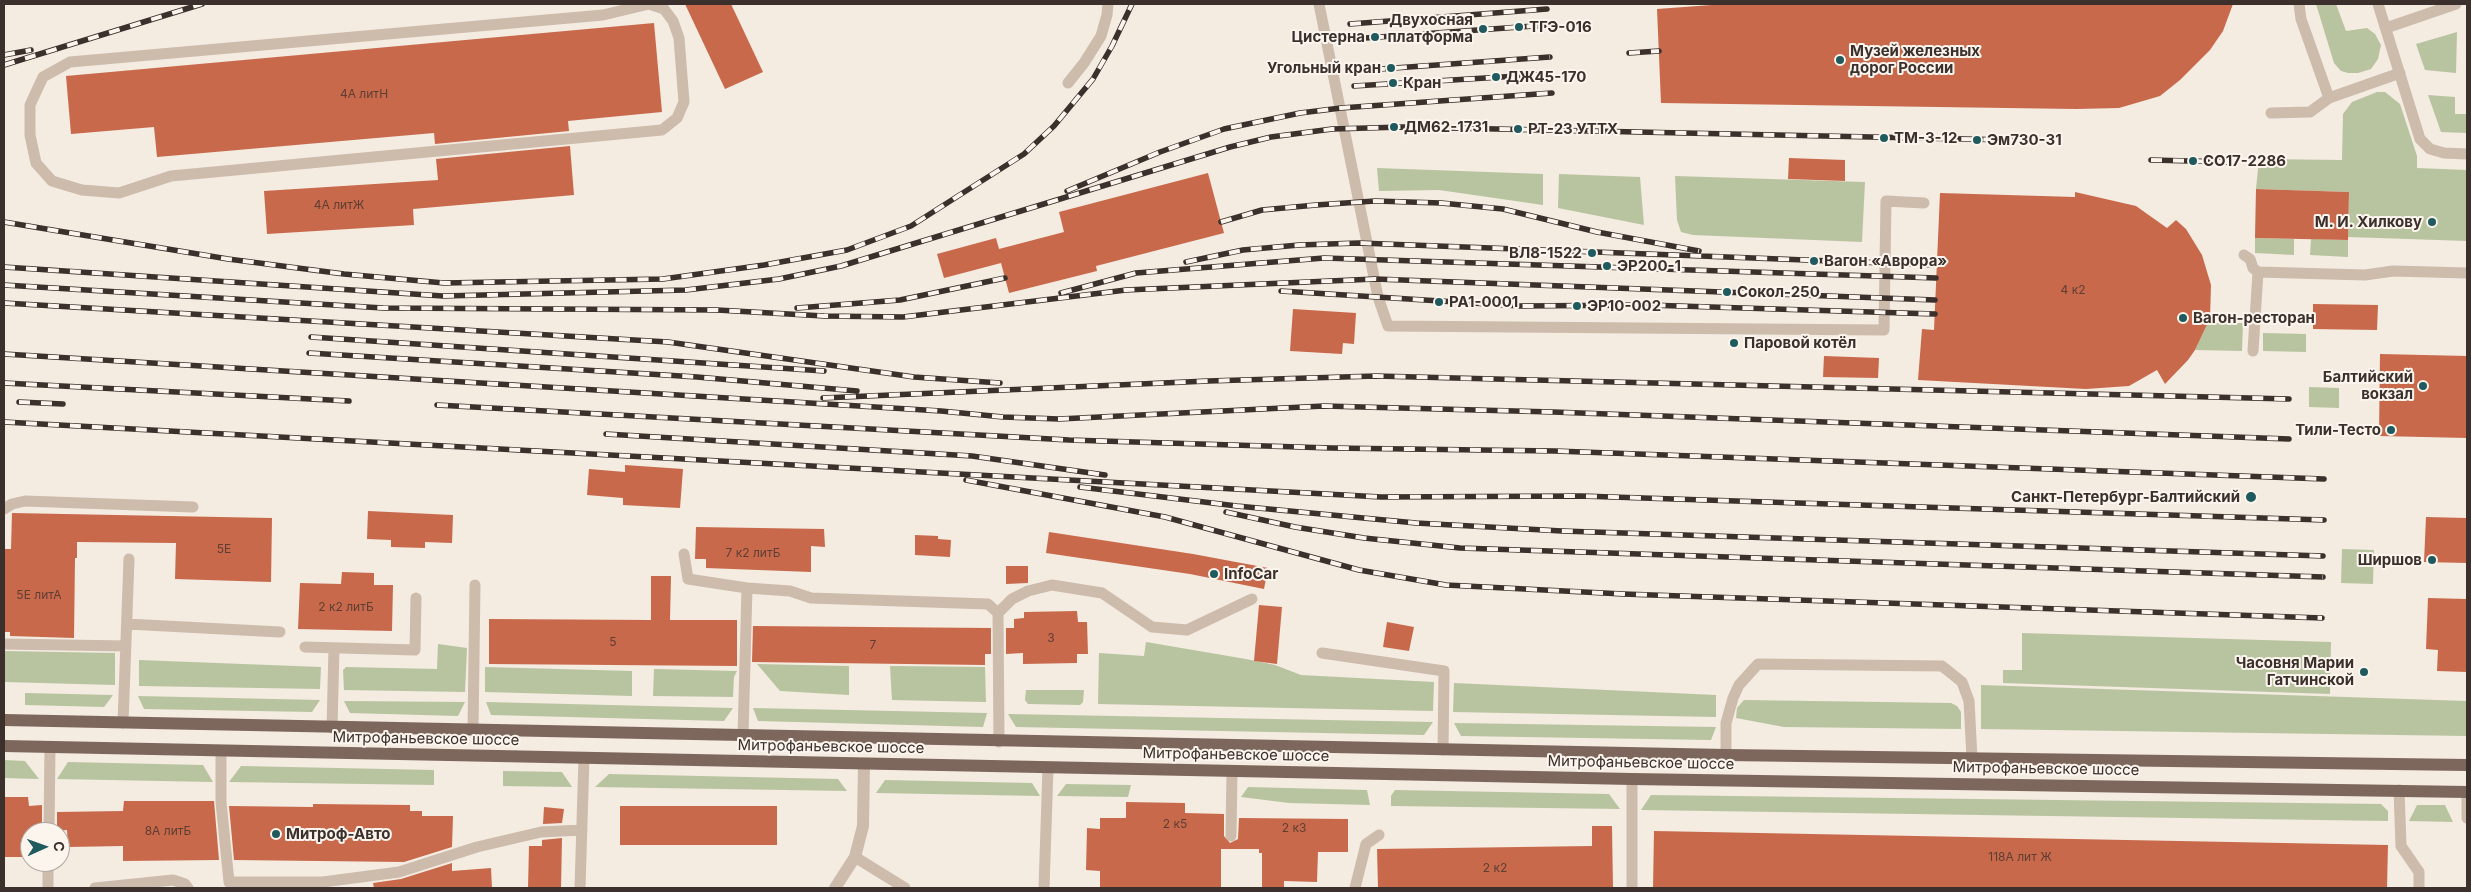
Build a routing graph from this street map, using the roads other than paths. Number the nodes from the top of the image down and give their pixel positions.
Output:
1 (649, 4) edge
2 (1108, 4) edge
3 (1319, 4) edge
4 (2299, 4) edge
5 (2378, 4) edge
6 (2456, 4) edge
7 (2437, 6) edge
8 (2386, 28) junction
9 (2400, 73) junction
10 (1068, 83) dead end
11 (2329, 98) junction
12 (2271, 113) dead end
13 (2467, 154) edge
14 (1924, 203) dead end
15 (2244, 255) dead end
16 (2258, 272) junction
17 (2467, 273) edge
18 (2253, 351) dead end
19 (193, 506) dead end
20 (4, 509) edge
21 (684, 554) dead end
22 (129, 559) dead end
23 (475, 585) dead end
24 (747, 588) junction
25 (416, 598) dead end
26 (1252, 599) dead end
27 (998, 613) junction
28 (127, 624) junction
29 (280, 632) dead end
30 (4, 644) edge
31 (126, 646) junction
32 (305, 647) dead end
33 (334, 648) junction
34 (1322, 652) dead end
35 (4, 720) edge
36 (123, 723) junction
37 (332, 728) junction
38 (473, 730) junction
39 (743, 736) junction
40 (999, 742) junction
41 (4, 746) edge
42 (50, 748) junction
43 (1443, 750) junction
44 (221, 751) junction
45 (1726, 755) junction
46 (584, 758) junction
47 (1972, 758) junction
48 (864, 764) junction
49 (2467, 765) edge
50 (1048, 768) junction
51 (1232, 772) junction
52 (1632, 779) junction
53 (2399, 790) junction
54 (2467, 792) edge
55 (2467, 818) edge
56 (49, 822) edge
57 (582, 830) junction
58 (1379, 835) dead end
59 (1231, 836) dead end
60 (855, 857) junction
61 (48, 872) edge
62 (48, 888) edge
63 (95, 888) edge
64 (188, 888) edge
65 (580, 888) edge
66 (835, 888) edge
67 (905, 888) edge
68 (1044, 888) edge
69 (1355, 888) edge
70 (1632, 888) edge
71 (2419, 888) edge

1 - 1 lane
2 - 10 lane
3 - 14 lane
4 - 11 lane
5 - 8 lane
6 - 7 lane
7 - 8 lane
8 - 9 lane
9 - 11 lane
9 - 13 lane
11 - 12 lane
15 - 16 lane
16 - 17 lane
16 - 18 lane
19 - 20 lane
21 - 24 lane
22 - 28 lane
23 - 38 lane
24 - 27 lane
24 - 39 lane
25 - 33 lane
26 - 27 lane
27 - 40 lane
28 - 29 lane
28 - 31 lane
30 - 31 lane
31 - 36 lane
32 - 33 lane
33 - 37 lane
34 - 43 lane
35 - 36 main road, Митрофаньевское шоссе
36 - 37 main road, Митрофаньевское шоссе
37 - 38 main road, Митрофаньевское шоссе
38 - 39 main road, Митрофаньевское шоссе
39 - 40 main road, Митрофаньевское шоссе
40 - 43 main road, Митрофаньевское шоссе
41 - 42 main road, Митрофаньевское шоссе
42 - 44 main road, Митрофаньевское шоссе
42 - 56 lane
43 - 45 main road, Митрофаньевское шоссе
44 - 46 main road, Митрофаньевское шоссе
44 - 57 lane
45 - 47 main road, Митрофаньевское шоссе
45 - 47 lane
46 - 48 main road, Митрофаньевское шоссе
46 - 57 lane
47 - 49 main road, Митрофаньевское шоссе
48 - 50 main road, Митрофаньевское шоссе
48 - 60 street
50 - 51 main road, Митрофаньевское шоссе
50 - 68 lane
51 - 52 main road, Митрофаньевское шоссе
51 - 59 lane
52 - 53 main road, Митрофаньевское шоссе
52 - 70 lane
53 - 54 main road, Митрофаньевское шоссе
53 - 71 lane
54 - 55 lane
57 - 65 lane
58 - 69 lane
60 - 66 street
60 - 67 lane
61 - 62 lane
63 - 64 lane

